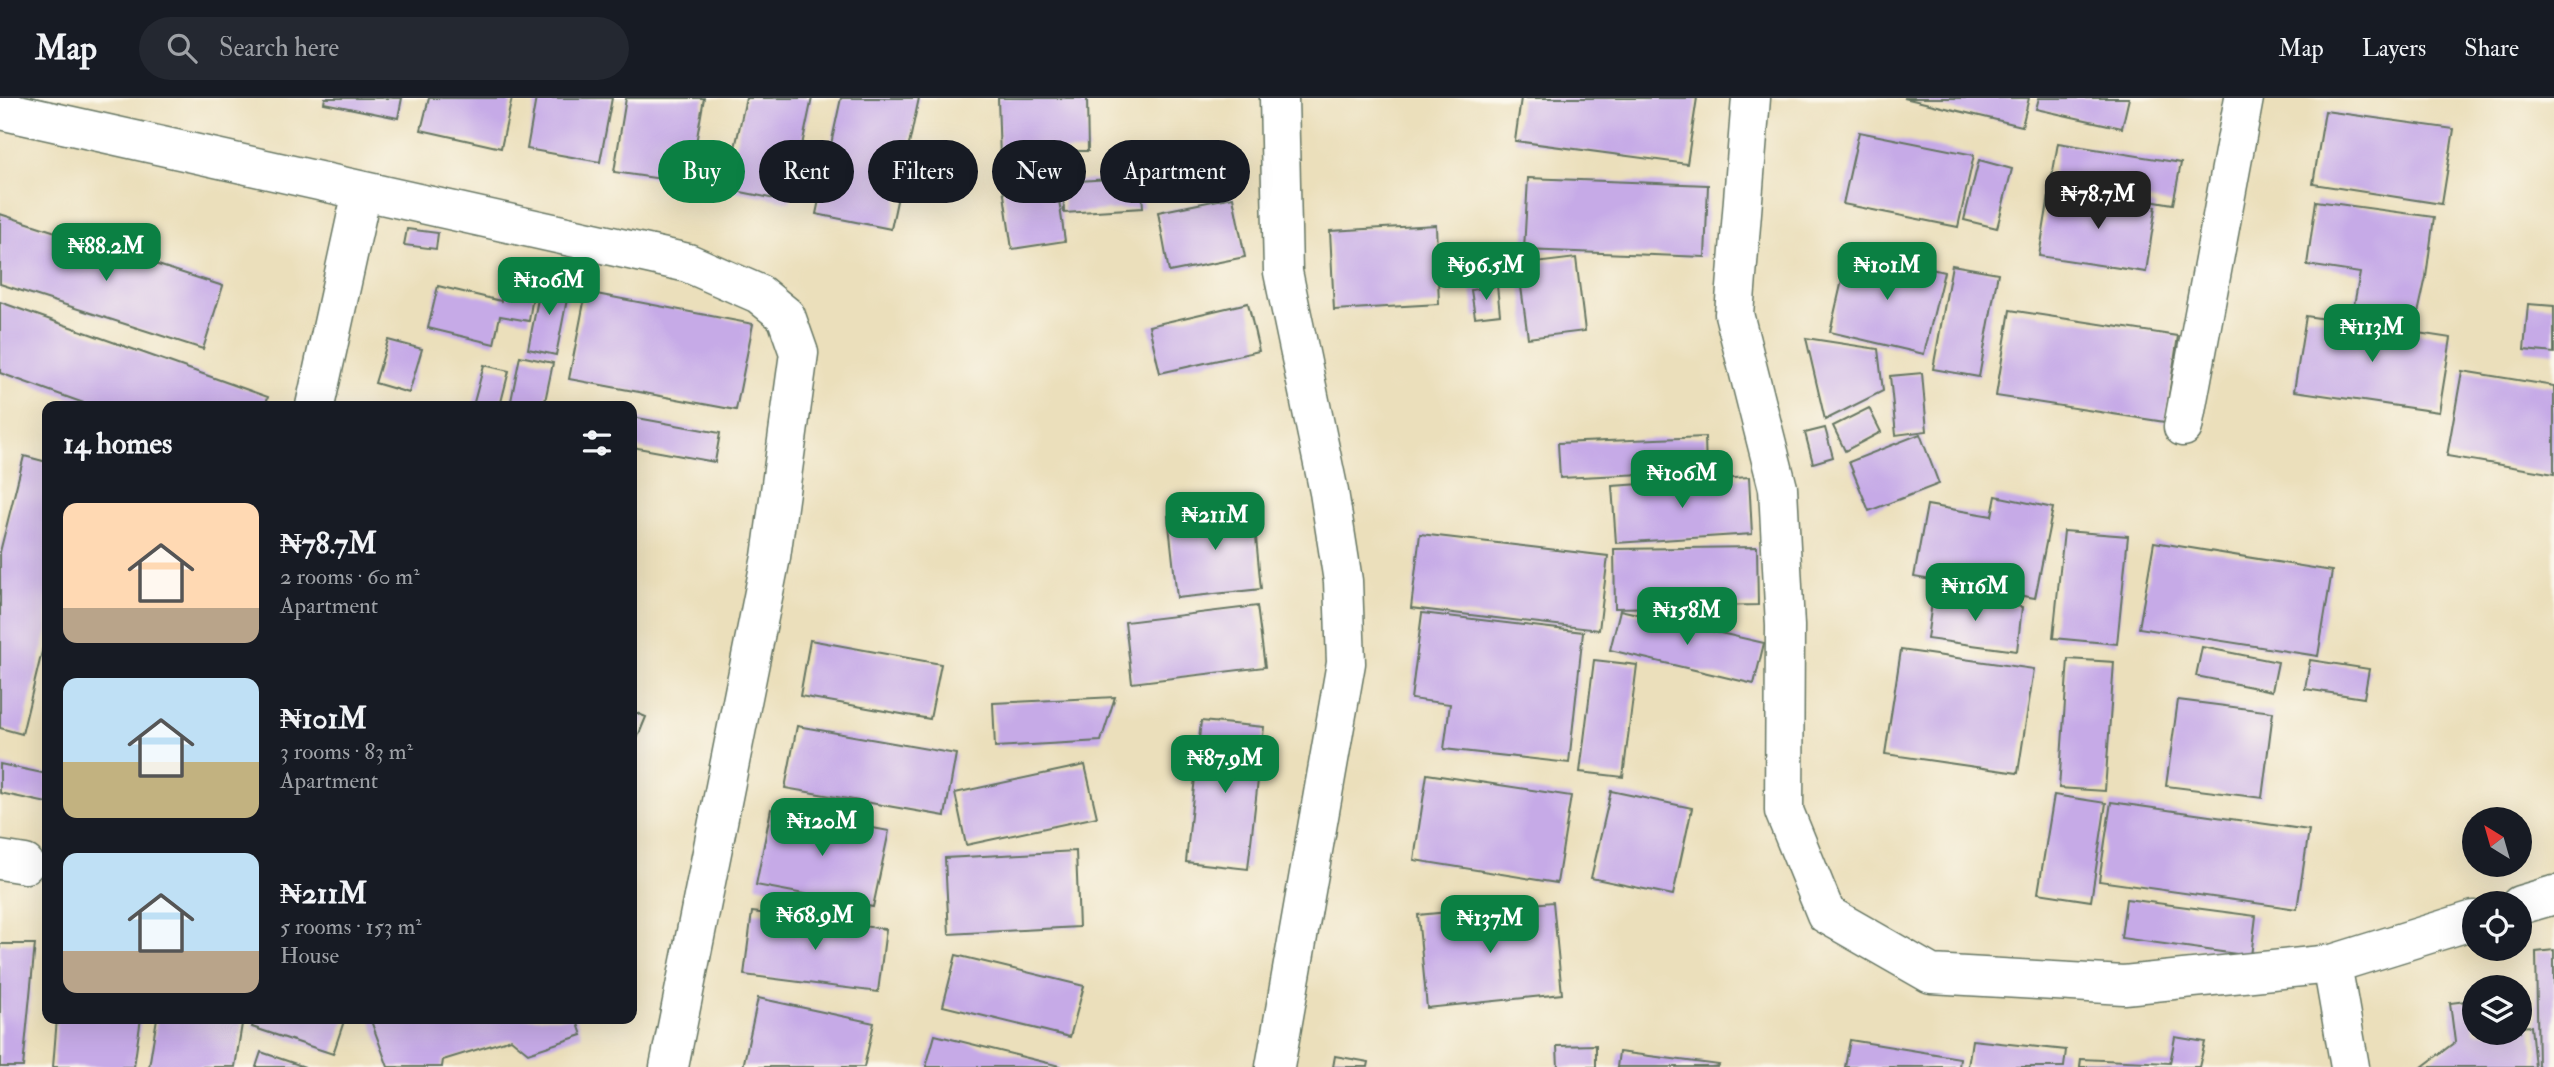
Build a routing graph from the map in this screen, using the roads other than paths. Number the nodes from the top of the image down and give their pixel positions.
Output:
1 (1279, 98) edge
2 (1751, 98) edge
3 (2244, 98) edge
4 (0, 110) edge
5 (362, 191) junction
6 (316, 401) edge
7 (2182, 427) dead end
8 (2554, 895) edge
9 (2532, 901) edge
10 (2462, 924) edge
11 (2332, 964) junction
12 (669, 1067) edge
13 (1275, 1067) edge
14 (2350, 1067) edge

1 - 13 street
2 - 11 street
3 - 7 street
4 - 5 street
5 - 6 street
5 - 12 street
8 - 9 street
10 - 11 street
11 - 14 street

